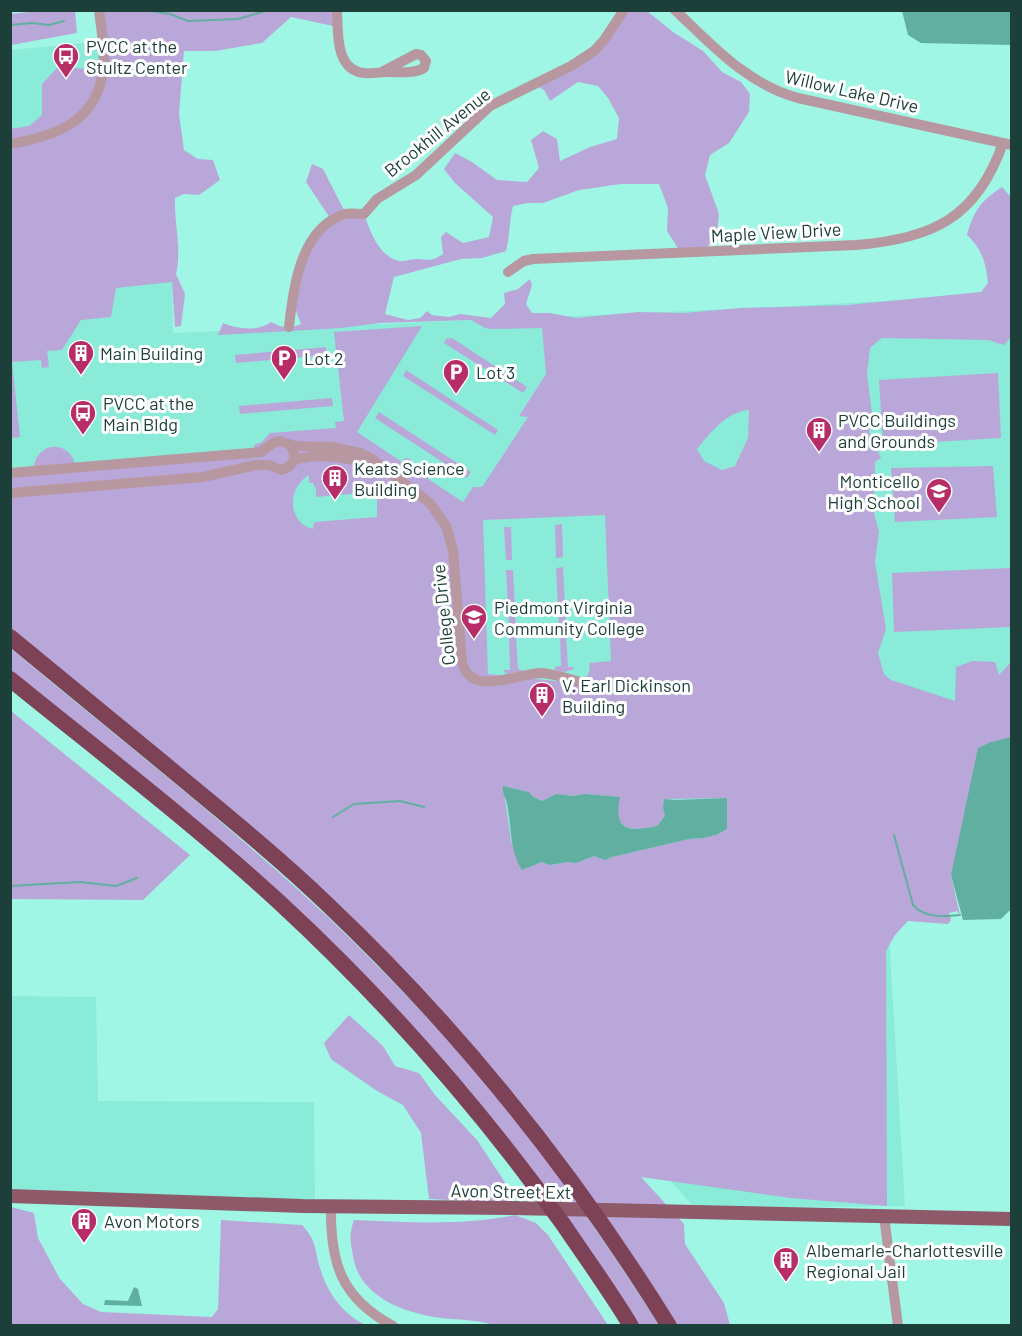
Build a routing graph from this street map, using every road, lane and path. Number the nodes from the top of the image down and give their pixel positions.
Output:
1 (99, 10) edge
2 (337, 10) edge
3 (624, 10) edge
4 (675, 10) edge
5 (382, 72) dead end
6 (10, 144) edge
7 (1007, 144) edge
8 (508, 272) dead end
9 (289, 327) dead end
10 (290, 445) junction
11 (267, 450) junction
12 (176, 459) junction
13 (294, 460) junction
14 (269, 465) junction
15 (381, 467) junction
16 (10, 472) edge
17 (178, 479) junction
18 (10, 493) edge
19 (10, 638) edge
20 (10, 679) edge
21 (580, 681) dead end
22 (10, 1197) edge
23 (331, 1206) junction
24 (884, 1216) junction
25 (1011, 1219) edge
26 (393, 1326) edge
27 (631, 1326) edge
28 (669, 1326) edge
29 (898, 1326) edge

1 - 6 street
2 - 5 street
3 - 9 street, Brookhill Avenue
4 - 7 street, Willow Lake Drive
7 - 8 street, Maple View Drive
10 - 11 street, College Drive
10 - 13 street
10 - 15 street, College Drive
11 - 12 street, College Drive
11 - 14 street
12 - 16 street, College Drive
12 - 17 street
13 - 14 street, College Drive
13 - 15 street, College Drive
14 - 17 street, College Drive
15 - 21 street, College Drive
17 - 18 street, College Drive
19 - 28 highway
20 - 27 highway
22 - 23 main road, Avon Street Ext
23 - 24 main road, Avon Street Ext
23 - 26 street
24 - 25 main road, Avon Street Ext
24 - 29 street

